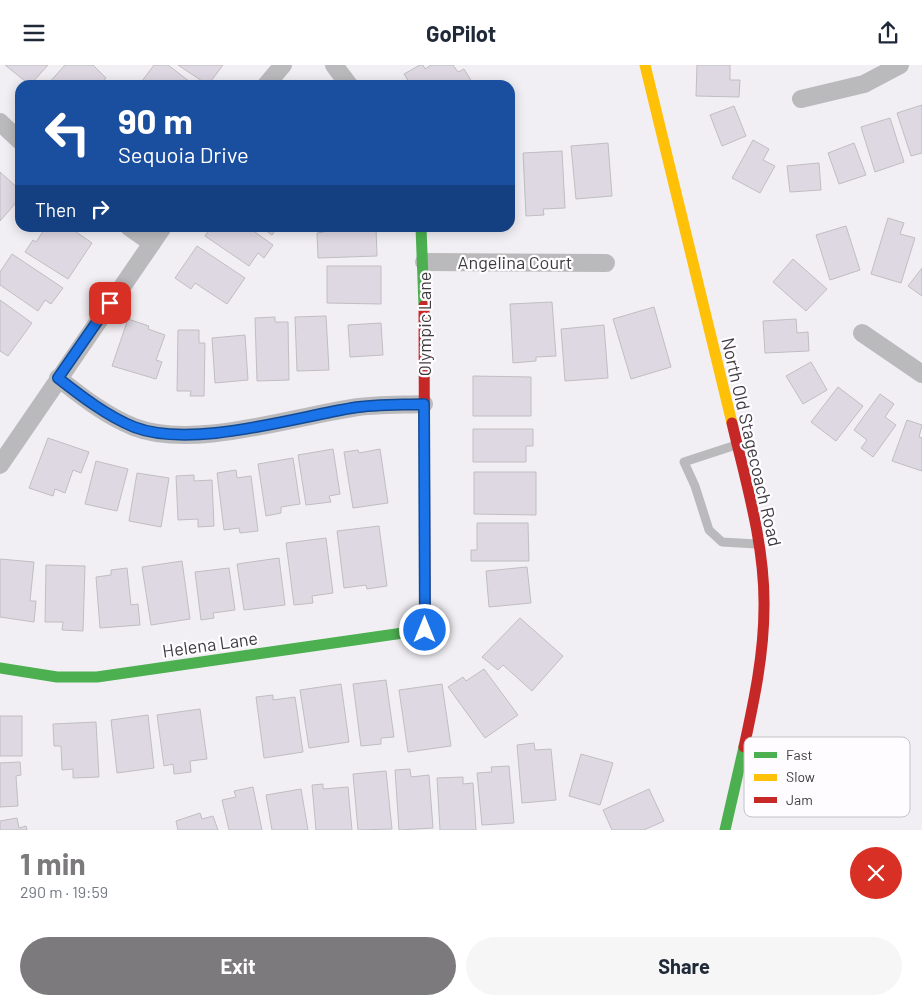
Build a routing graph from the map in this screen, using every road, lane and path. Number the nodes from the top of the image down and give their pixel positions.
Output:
1 (283, 65) edge
2 (334, 65) edge
3 (646, 65) edge
4 (900, 65) edge
5 (270, 80) edge
6 (345, 80) edge
7 (801, 99) dead end
8 (0, 122) edge
9 (15, 136) edge
10 (136, 232) edge
11 (160, 232) edge
12 (421, 232) edge
13 (152, 243) junction
14 (424, 262) junction
15 (606, 263) dead end
16 (862, 333) dead end
17 (922, 374) edge
18 (58, 378) junction
19 (424, 404) junction
20 (737, 445) junction
21 (0, 465) edge
22 (758, 544) junction
23 (425, 630) joint
24 (0, 668) edge
25 (744, 737) edge
26 (744, 739) edge
27 (725, 830) edge

1 - 5 street
2 - 6 street
3 - 20 street, North Old Stagecoach Road
4 - 7 street
8 - 9 street
10 - 13 street
11 - 13 street
12 - 14 street, Olympic Lane
13 - 18 street
14 - 15 street, Angelina Court
14 - 19 street, Olympic Lane
16 - 17 street
18 - 19 street
18 - 21 street
19 - 23 street, Olympic Lane
20 - 22 street, North Old Stagecoach Road
20 - 22 lane
22 - 25 street, North Old Stagecoach Road
23 - 24 street, Helena Lane
26 - 27 street, North Old Stagecoach Road

